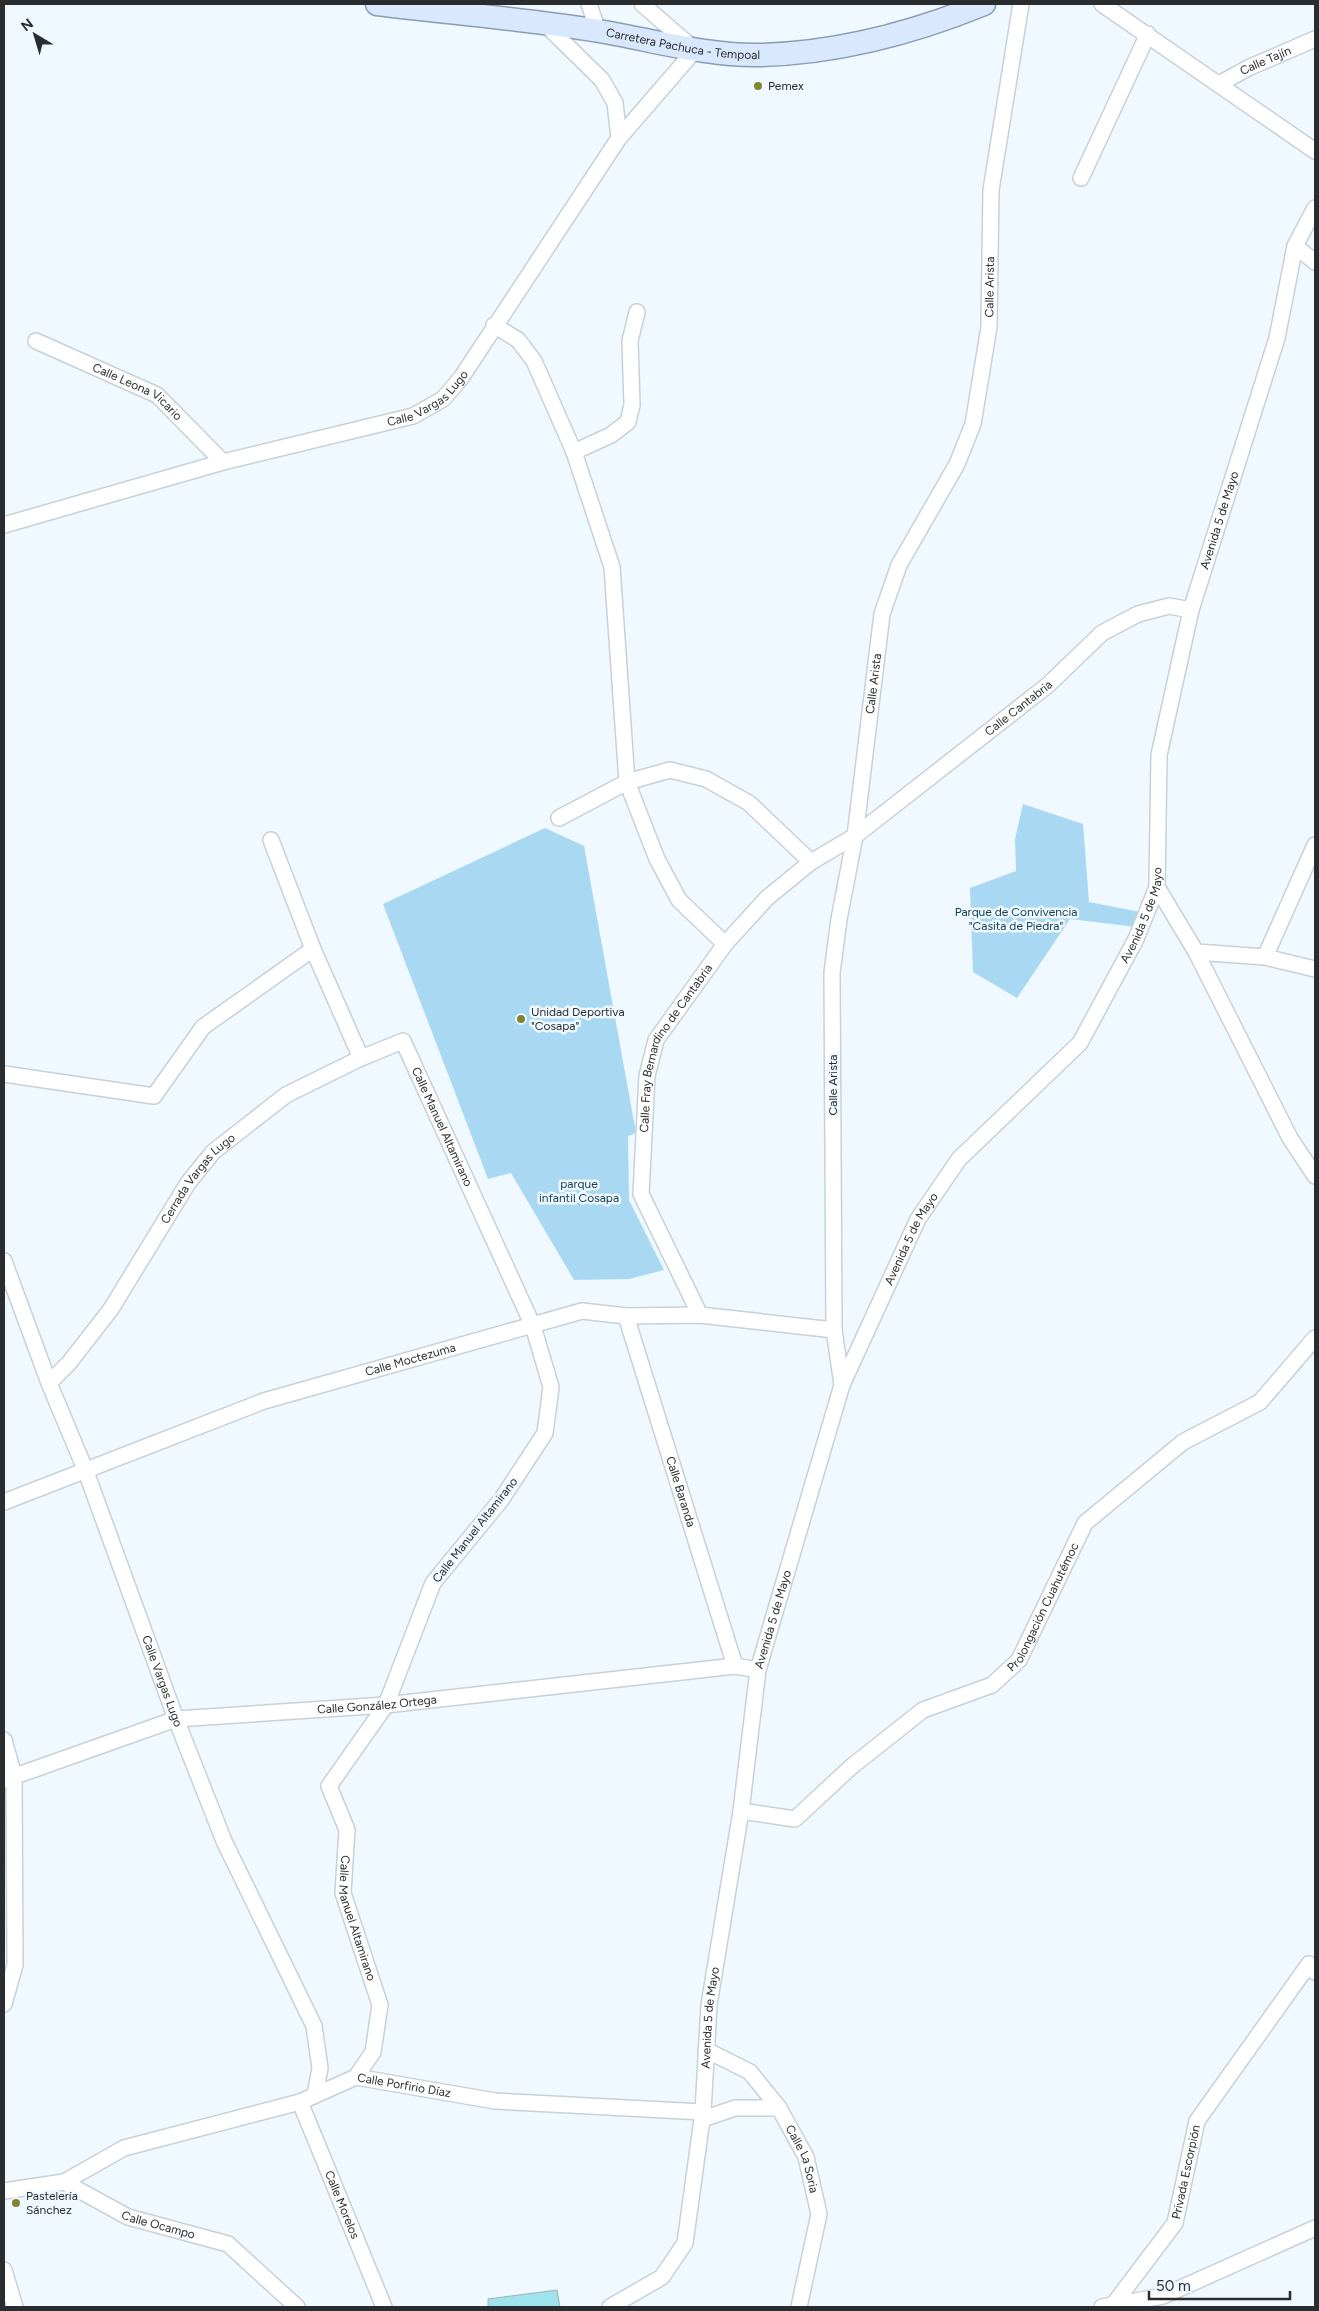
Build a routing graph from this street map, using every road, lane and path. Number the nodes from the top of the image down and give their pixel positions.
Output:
1 (377, 4) edge
2 (590, 4) edge
3 (642, 4) edge
4 (984, 4) edge
5 (1021, 4) edge
6 (1102, 4) edge
7 (546, 25) junction
8 (598, 31) junction
9 (1148, 34) junction
10 (1315, 40) edge
11 (694, 50) junction
12 (1219, 84) junction
13 (619, 138) junction
14 (1315, 151) edge
15 (1081, 178) dead end
16 (1315, 208) edge
17 (1295, 246) junction
18 (1315, 262) edge
19 (637, 312) dead end
20 (494, 325) junction
21 (36, 340) dead end
22 (574, 452) junction
23 (223, 462) junction
24 (4, 525) edge
25 (1191, 610) junction
26 (627, 782) junction
27 (559, 818) dead end
28 (855, 836) junction
29 (271, 840) dead end
30 (1315, 846) edge
31 (811, 862) junction
32 (1157, 887) junction
33 (725, 944) junction
34 (313, 949) junction
35 (1196, 952) junction
36 (1265, 958) junction
37 (1315, 969) edge
38 (404, 1041) joint
39 (361, 1058) junction
40 (4, 1074) edge
41 (1315, 1176) edge
42 (4, 1261) edge
43 (700, 1315) junction
44 (626, 1316) junction
45 (533, 1326) junction
46 (834, 1330) junction
47 (1315, 1338) edge
48 (50, 1383) junction
49 (842, 1385) junction
50 (85, 1469) junction
51 (4, 1502) edge
52 (735, 1666) junction
53 (758, 1670) junction
54 (386, 1705) junction
55 (176, 1718) junction
56 (4, 1740) edge
57 (9, 1778) edge
58 (741, 1811) junction
59 (1312, 1968) edge
60 (4, 2004) edge
61 (706, 2050) junction
62 (356, 2076) junction
63 (315, 2096) junction
64 (300, 2102) junction
65 (779, 2108) junction
66 (703, 2116) junction
67 (64, 2182) junction
68 (4, 2191) edge
69 (1315, 2228) edge
70 (4, 2270) edge
71 (1108, 2306) edge
72 (15, 2307) edge
73 (297, 2307) edge
74 (384, 2307) edge
75 (610, 2307) edge
76 (799, 2307) edge

1 - 7 main road, Carretera Pachuca - Tempoal
2 - 8 street
3 - 11 street
4 - 11 main road, Carretera Pachuca - Tempoal
5 - 28 street, Calle Arista
6 - 9 street
7 - 8 main road, Carretera Pachuca - Tempoal
7 - 13 street
8 - 11 main road, Carretera Pachuca - Tempoal
9 - 12 street
9 - 15 street
10 - 12 street, Calle Tajín
11 - 13 street, Calle Vargas Lugo
12 - 14 street
13 - 20 street, Calle Vargas Lugo
16 - 17 street, Avenida 5 de Mayo
17 - 18 street
17 - 25 street, Avenida 5 de Mayo
19 - 22 street
20 - 22 street
20 - 23 street, Calle Vargas Lugo
21 - 23 street, Calle Leona Vicario
22 - 26 street
23 - 24 street, Calle Vargas Lugo
25 - 28 street, Calle Cantabria
25 - 32 street, Avenida 5 de Mayo
26 - 27 street
26 - 31 street
26 - 33 street
28 - 31 street, Calle Fray Bernardino de Cantabria
28 - 46 street, Calle Arista
29 - 34 street
30 - 36 street
31 - 33 street, Calle Fray Bernardino de Cantabria
32 - 35 street
32 - 49 street, Avenida 5 de Mayo
33 - 43 street, Calle Fray Bernardino de Cantabria
34 - 39 street
34 - 40 street
35 - 36 street
35 - 41 street
36 - 37 street
38 - 39 street, Cerrada Vargas Lugo
38 - 45 street, Calle Manuel Altamirano
39 - 48 street, Cerrada Vargas Lugo
42 - 48 street, Calle Vargas Lugo
43 - 44 street, Calle Moctezuma
43 - 46 street, Calle Moctezuma
44 - 45 street, Calle Moctezuma
44 - 52 street, Calle Baranda
45 - 50 street, Calle Moctezuma
45 - 54 street, Calle Manuel Altamirano
46 - 49 street, Calle Arista
47 - 58 street, Prolongación Cuahutémoc
48 - 50 street, Calle Vargas Lugo
49 - 53 street, Avenida 5 de Mayo
50 - 51 street, Calle Moctezuma
50 - 55 street, Calle Vargas Lugo
52 - 53 street, Calle González Ortega
52 - 54 street, Calle González Ortega
53 - 58 street, Avenida 5 de Mayo
54 - 55 street, Calle González Ortega
54 - 62 street, Calle Manuel Altamirano
55 - 57 street, Calle González Ortega
55 - 63 street, Calle Vargas Lugo
56 - 57 street
57 - 60 street
58 - 61 street, Avenida 5 de Mayo
59 - 71 street, Privada Escorpión
61 - 65 street, Calle La Soria
61 - 66 street, Avenida 5 de Mayo
62 - 63 street, Calle Porfirio Díaz
62 - 66 street, Calle Porfirio Díaz
63 - 64 street, Calle Porfirio Díaz
64 - 67 street, Calle Porfirio Díaz
64 - 74 street, Calle Morelos
65 - 66 street
65 - 76 street, Calle La Soria
66 - 75 street, Avenida 5 de Mayo
67 - 68 street
67 - 73 street, Calle Ocampo
69 - 71 street
70 - 72 street

